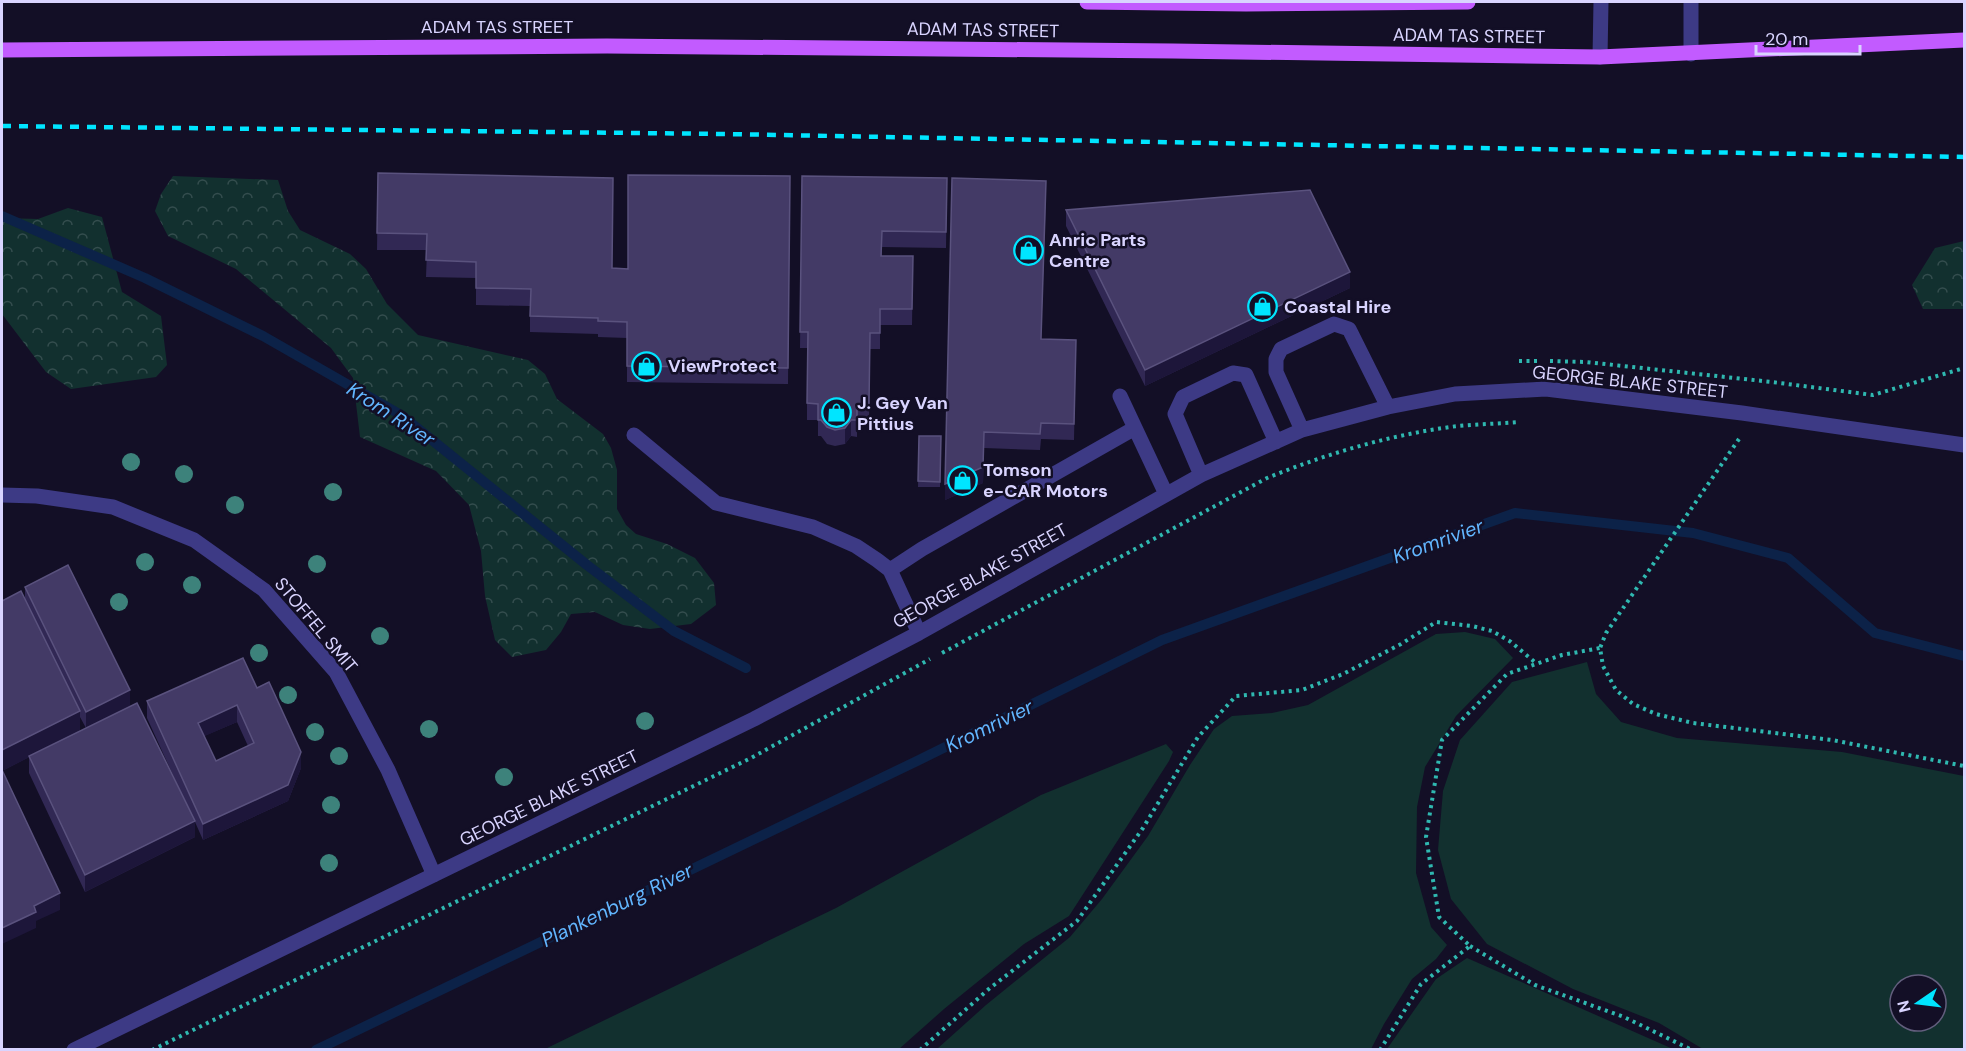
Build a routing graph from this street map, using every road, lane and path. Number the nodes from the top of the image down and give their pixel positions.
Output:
1 (1087, 2) edge
2 (1468, 2) edge
3 (1600, 2) edge
4 (1691, 2) edge
5 (1965, 40) edge
6 (2, 50) edge
7 (1691, 54) junction
8 (1600, 57) junction
9 (1519, 361) dead end
10 (1965, 368) edge
11 (1120, 396) dead end
12 (1388, 407) junction
13 (1519, 422) dead end
14 (1135, 428) junction
15 (1302, 430) junction
16 (634, 435) dead end
17 (1739, 439) dead end
18 (1276, 442) junction
19 (1965, 445) edge
20 (1202, 475) junction
21 (2, 495) edge
22 (1166, 495) junction
23 (890, 570) junction
24 (919, 633) junction
25 (1600, 648) junction
26 (1537, 664) junction
27 (1965, 766) edge
28 (434, 875) junction
29 (1470, 946) junction
30 (74, 1050) edge
31 (152, 1050) edge
32 (920, 1050) edge
33 (1380, 1050) edge
34 (1692, 1050) edge

1 - 2 main road, ADAM TAS STREET
3 - 8 street
4 - 7 street
5 - 7 main road, ADAM TAS STREET
6 - 8 main road, ADAM TAS STREET
7 - 8 main road, ADAM TAS STREET
9 - 10 path
11 - 14 street
12 - 15 street, GEORGE BLAKE STREET
12 - 15 street
12 - 19 street, GEORGE BLAKE STREET
13 - 31 path
14 - 22 street
14 - 23 street
15 - 18 street, GEORGE BLAKE STREET
16 - 23 street
17 - 25 path
18 - 20 street, GEORGE BLAKE STREET
18 - 20 street
20 - 22 street, GEORGE BLAKE STREET
21 - 28 street, STOFFEL SMIT
22 - 24 street, GEORGE BLAKE STREET
23 - 24 street
24 - 28 street, GEORGE BLAKE STREET
25 - 26 path
25 - 27 path
26 - 29 path
26 - 32 path
28 - 30 street, GEORGE BLAKE STREET
29 - 33 path
29 - 34 path

